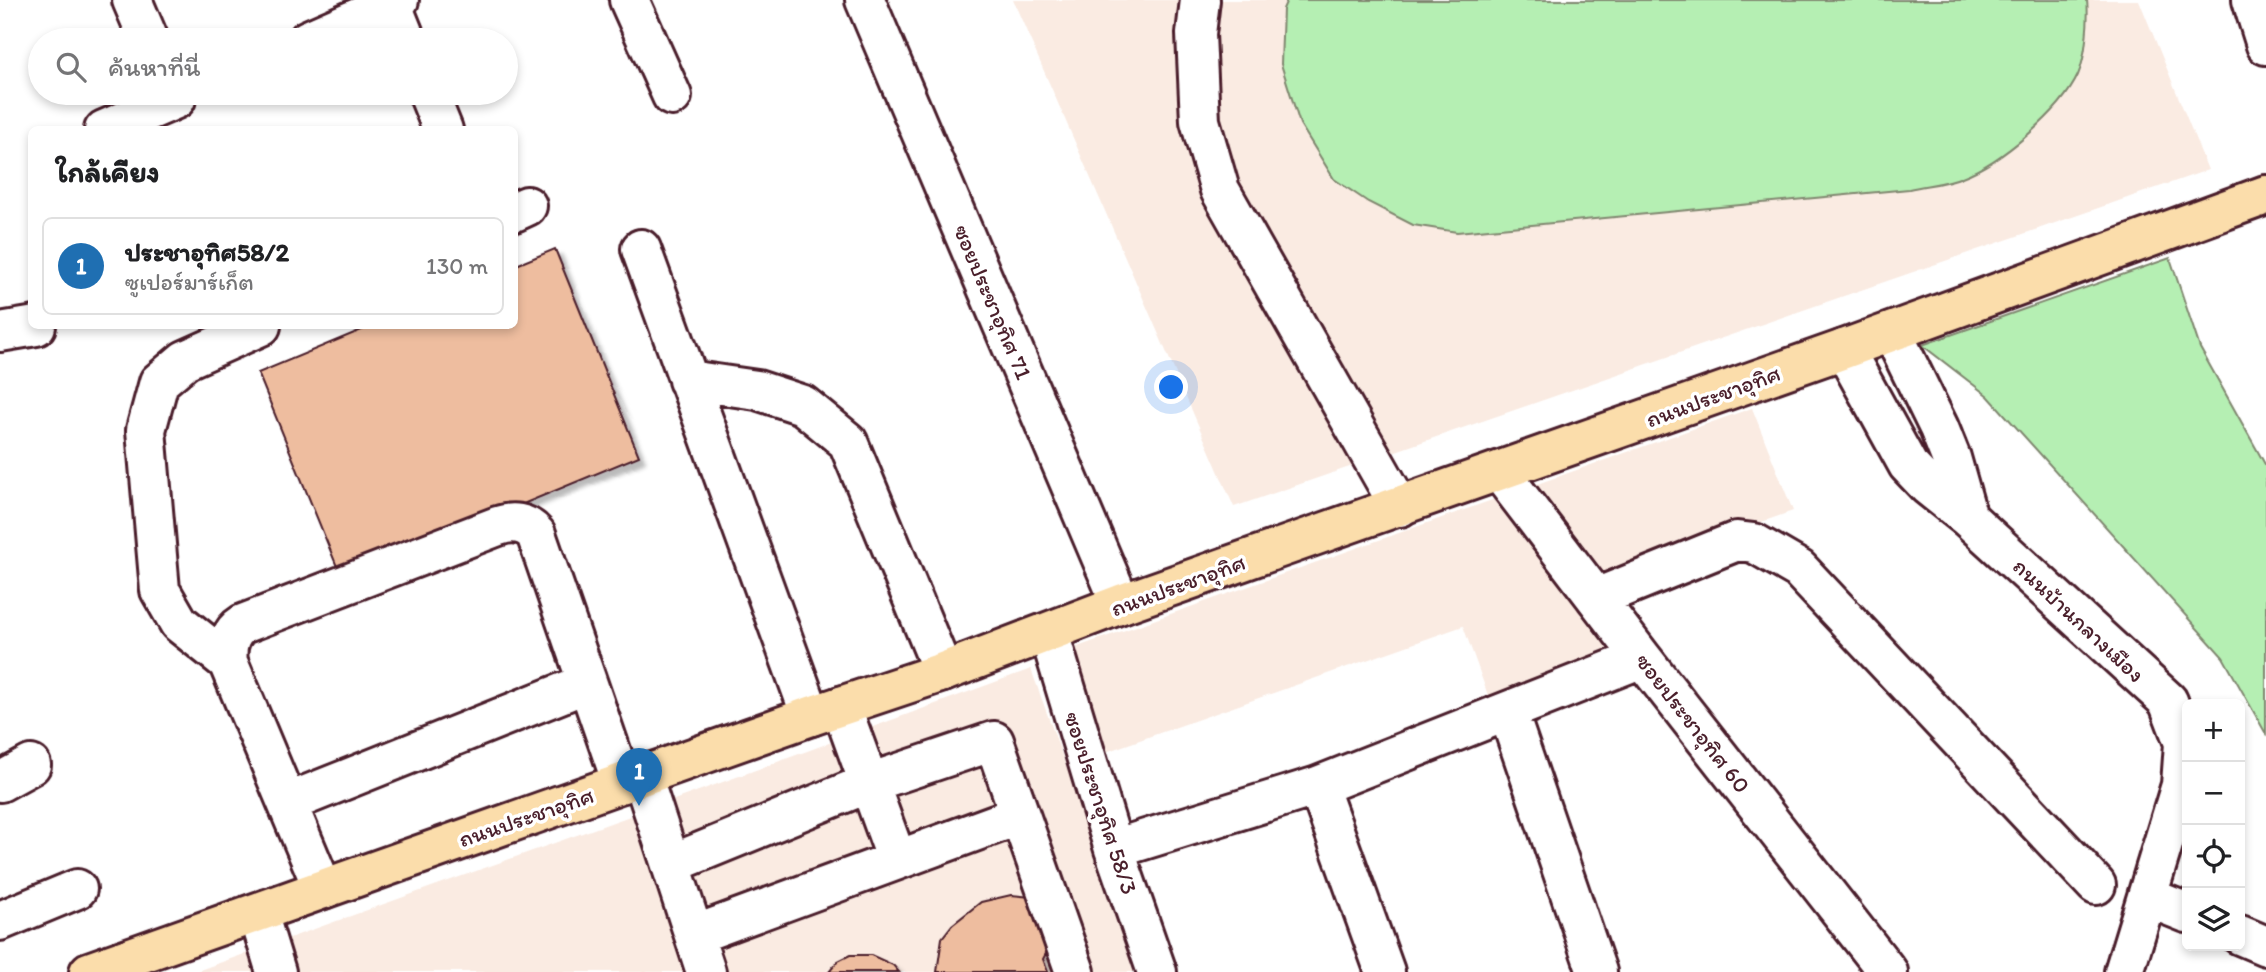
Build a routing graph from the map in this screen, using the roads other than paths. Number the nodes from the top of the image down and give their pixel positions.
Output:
1 (132, 0) edge
2 (629, 0) edge
3 (865, 0) edge
4 (1200, 0) edge
5 (2252, 0) edge
6 (393, 1) edge
7 (144, 28) edge
8 (334, 28) edge
9 (402, 28) edge
10 (2266, 45) edge
11 (672, 96) dead end
12 (158, 105) edge
13 (433, 105) edge
14 (113, 126) edge
15 (441, 126) edge
16 (2266, 195) edge
17 (641, 249) dead end
18 (28, 327) edge
19 (254, 329) edge
20 (0, 332) edge
21 (1892, 332) junction
22 (1844, 349) junction
23 (688, 380) junction
24 (1500, 472) junction
25 (1400, 507) junction
26 (1968, 518) junction
27 (1596, 598) junction
28 (1121, 604) junction
29 (1049, 633) junction
30 (1642, 658) junction
31 (228, 662) junction
32 (943, 672) junction
33 (587, 683) junction
34 (826, 711) junction
35 (1508, 712) junction
36 (632, 780) junction
37 (869, 783) junction
38 (1318, 786) junction
39 (287, 803) junction
40 (1020, 814) junction
41 (1114, 849) junction
42 (897, 860) junction
43 (671, 864) junction
44 (2096, 885) dead end
45 (77, 889) dead end
46 (323, 889) junction
47 (2147, 897) junction
48 (258, 912) junction
49 (2182, 912) edge
50 (0, 921) edge
51 (694, 935) junction
52 (2245, 937) edge
53 (2266, 946) edge
54 (89, 972) edge
55 (276, 972) edge
56 (706, 972) edge
57 (1075, 972) edge
58 (1157, 972) edge
59 (1385, 972) edge
60 (1597, 972) edge
61 (1888, 972) edge
62 (2124, 972) edge

1 - 7 street
2 - 11 street
3 - 28 street, ซอยประชาอุทิศ 71
4 - 25 street
5 - 10 street
6 - 8 street
6 - 9 street
12 - 14 street
13 - 15 street
16 - 21 main road, ถนนประชาอุทิศ
17 - 23 street
18 - 20 street
19 - 31 street
21 - 22 main road, ถนนประชาอุทิศ
21 - 26 street
22 - 24 main road, ถนนประชาอุทิศ
22 - 26 street, ถนนบ้านกลางเมือง
23 - 32 street
23 - 34 street
24 - 25 main road, ถนนประชาอุทิศ
24 - 27 street, ซอยประชาอุทิศ 60
25 - 28 main road, ถนนประชาอุทิศ
26 - 47 street, ถนนบ้านกลางเมือง
27 - 30 street, ซอยประชาอุทิศ 60
27 - 44 street
28 - 29 main road, ถนนประชาอุทิศ
29 - 32 main road, ถนนประชาอุทิศ
29 - 41 street, ซอยประชาอุทิศ 58/3
30 - 35 street
30 - 61 street, ซอยประชาอุทิศ 60
31 - 33 street
31 - 39 street
32 - 34 main road, ถนนประชาอุทิศ
33 - 36 street
33 - 39 street
34 - 36 main road, ถนนประชาอุทิศ
34 - 37 street
35 - 38 street
35 - 60 street
36 - 43 street
36 - 46 main road, ถนนประชาอุทิศ
37 - 40 street
37 - 42 street
37 - 43 street
38 - 41 street
38 - 59 street
39 - 46 street
40 - 42 street
40 - 57 street
41 - 58 street, ซอยประชาอุทิศ 58/3
42 - 51 street
43 - 51 street
45 - 50 street
46 - 48 main road, ถนนประชาอุทิศ
47 - 49 street
47 - 62 street, ถนนบ้านกลางเมือง
48 - 54 main road, ถนนประชาอุทิศ
48 - 55 street
51 - 56 street
52 - 53 street

